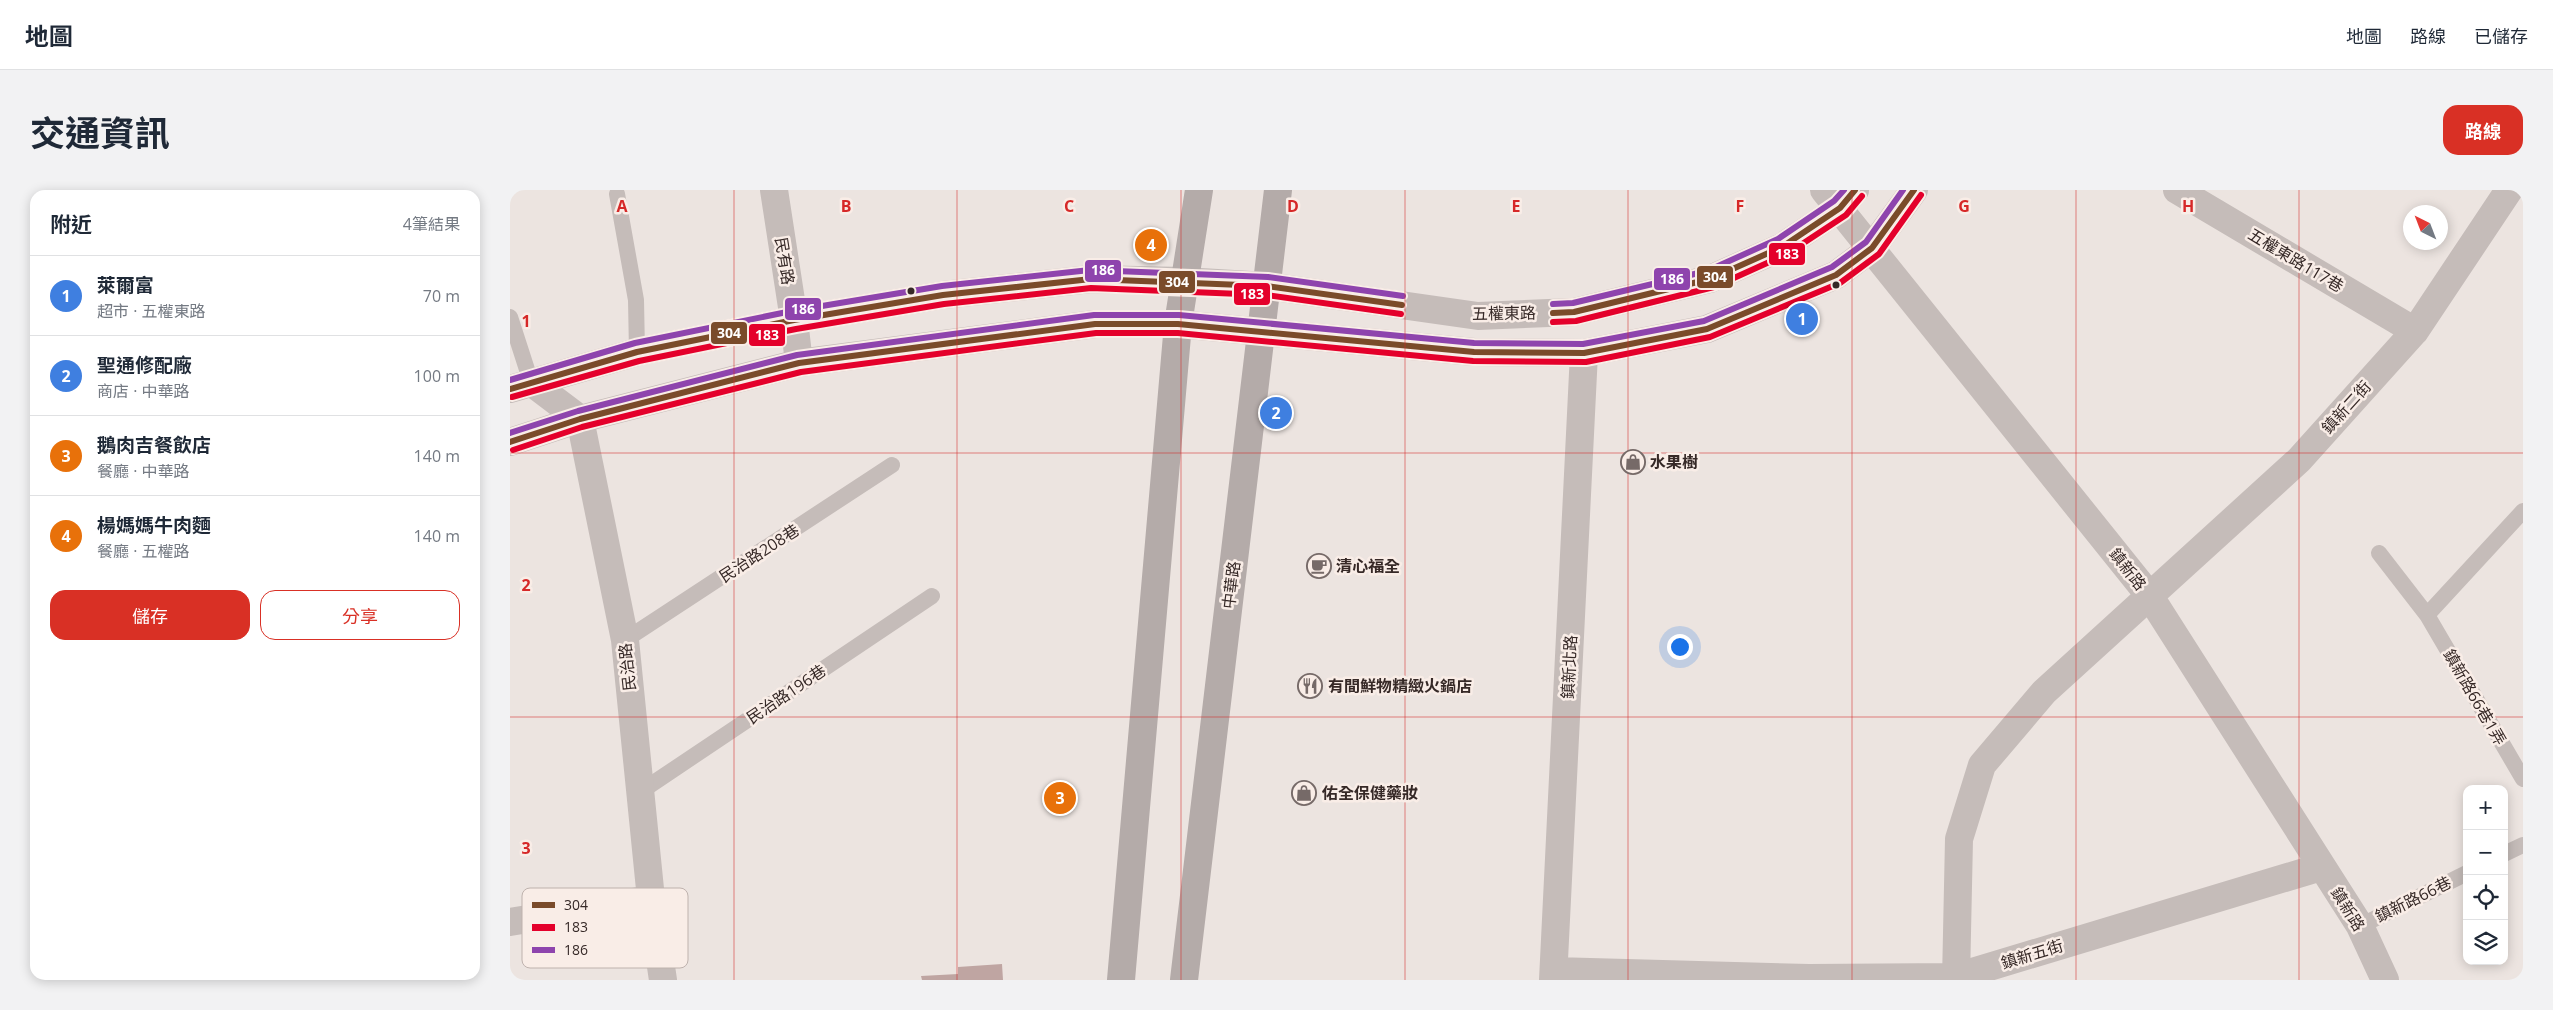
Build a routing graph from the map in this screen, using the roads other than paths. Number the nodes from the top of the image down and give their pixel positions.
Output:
1 (774, 190) edge
2 (1199, 190) edge
3 (1278, 190) edge
4 (1914, 190) edge
5 (2177, 190) edge
6 (2509, 190) edge
7 (617, 194) dead end
8 (1840, 196) edge
9 (1872, 248) junction
10 (1184, 281) junction
11 (1267, 286) junction
12 (510, 316) edge
13 (794, 320) junction
14 (1178, 324) junction
15 (2415, 330) junction
16 (1261, 333) junction
17 (637, 352) junction
18 (1584, 353) junction
19 (799, 363) junction
20 (520, 386) edge
21 (580, 419) junction
22 (510, 442) edge
23 (892, 465) dead end
24 (2523, 511) edge
25 (2379, 553) dead end
26 (2149, 595) junction
27 (932, 596) dead end
28 (2427, 614) junction
29 (625, 640) junction
30 (2523, 779) edge
31 (640, 792) junction
32 (2523, 845) edge
33 (2508, 852) edge
34 (2321, 867) junction
35 (2463, 875) edge
36 (651, 888) edge
37 (2360, 926) junction
38 (1554, 975) edge
39 (1956, 978) edge
40 (1121, 980) edge
41 (1184, 980) edge
42 (2385, 980) edge

1 - 13 street, 民有路
2 - 10 main road
3 - 11 main road, 中華路
4 - 9 street
5 - 15 street, 五權東路117巷
6 - 15 street, 鎮新二街
7 - 17 lane
8 - 9 street, 鎮新路
8 - 11 street, 五權東路
9 - 18 street
9 - 26 street, 鎮新路
10 - 11 street, 五權東路
10 - 13 street, 五權東路
10 - 14 main road
11 - 16 main road, 中華路
12 - 20 lane
13 - 17 street, 五權東路
13 - 19 street, 民有路
14 - 16 street
14 - 19 street
14 - 40 main road
15 - 26 street, 鎮新二街
16 - 18 street
16 - 41 main road, 中華路
17 - 20 street, 五權東路
18 - 38 street, 鎮新北路
19 - 21 street
20 - 21 street
21 - 22 street
21 - 29 street, 民治路
23 - 29 lane, 民治路208巷
24 - 28 lane
25 - 28 lane, 鎮新路66巷1弄
26 - 34 street, 鎮新路
26 - 39 street, 鎮新二街
27 - 31 lane, 民治路196巷
28 - 30 lane, 鎮新路66巷1弄
29 - 31 street, 民治路
31 - 36 street, 民治路
32 - 33 lane
34 - 37 street, 鎮新路
34 - 39 street, 鎮新五街
35 - 37 lane, 鎮新路66巷
37 - 42 street, 鎮新路
38 - 39 street, 鎮新五街

